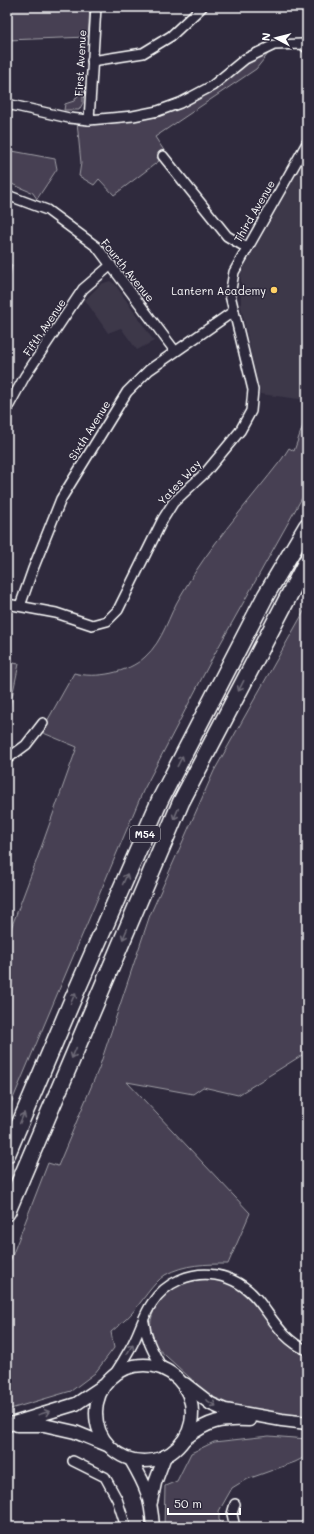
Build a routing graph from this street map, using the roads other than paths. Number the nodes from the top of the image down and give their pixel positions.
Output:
1 (96, 7) edge
2 (202, 7) edge
3 (307, 48) edge
4 (92, 61) junction
5 (7, 104) edge
6 (89, 120) junction
7 (307, 143) edge
8 (163, 156) dead end
9 (7, 195) edge
10 (247, 248) junction
11 (111, 265) junction
12 (230, 294) joint
13 (234, 311) junction
14 (175, 351) junction
15 (7, 409) edge
16 (307, 526) edge
17 (307, 561) edge
18 (307, 581) edge
19 (7, 604) edge
20 (20, 606) junction
21 (259, 651) junction
22 (43, 723) dead end
23 (7, 759) edge
24 (7, 1154) edge
25 (7, 1212) edge
26 (144, 1321) junction
27 (307, 1350) edge
28 (162, 1368) junction
29 (114, 1375) junction
30 (180, 1380) junction
31 (104, 1385) junction
32 (282, 1420) junction
33 (307, 1423) edge
34 (7, 1425) edge
35 (186, 1438) junction
36 (107, 1445) junction
37 (165, 1456) junction
38 (131, 1460) junction
39 (73, 1461) dead end
40 (235, 1504) dead end
41 (151, 1505) junction
42 (126, 1527) edge
43 (153, 1527) edge
44 (235, 1527) edge

1 - 4 street, First Avenue
2 - 4 street
3 - 6 street
4 - 6 street, First Avenue
5 - 6 street
7 - 10 street, Third Avenue
8 - 10 street
9 - 11 street, Fourth Avenue
10 - 12 street, Third Avenue
11 - 14 street, Fourth Avenue
11 - 15 street, Fifth Avenue
12 - 13 street, Yates Way
13 - 14 street, Sixth Avenue
13 - 20 street, Yates Way
14 - 20 street, Sixth Avenue
24 -> 16 highway, M54
17 - 21 highway, M54
18 - 21 highway, M54
19 - 20 street, Yates Way
21 -> 25 highway, M54
22 - 23 street
26 - 27 street
26 - 28 street
29 -> 26 street
28 - 29 main road
28 - 30 main road
29 - 31 main road
30 -> 32 main road
30 - 35 main road
34 -> 31 main road
31 - 36 main road
32 - 33 main road
32 - 35 main road
34 - 36 main road
35 - 37 main road
36 - 38 main road
37 - 38 main road
37 - 41 main road
38 - 41 main road
39 - 42 street
40 - 44 street
41 - 43 main road

